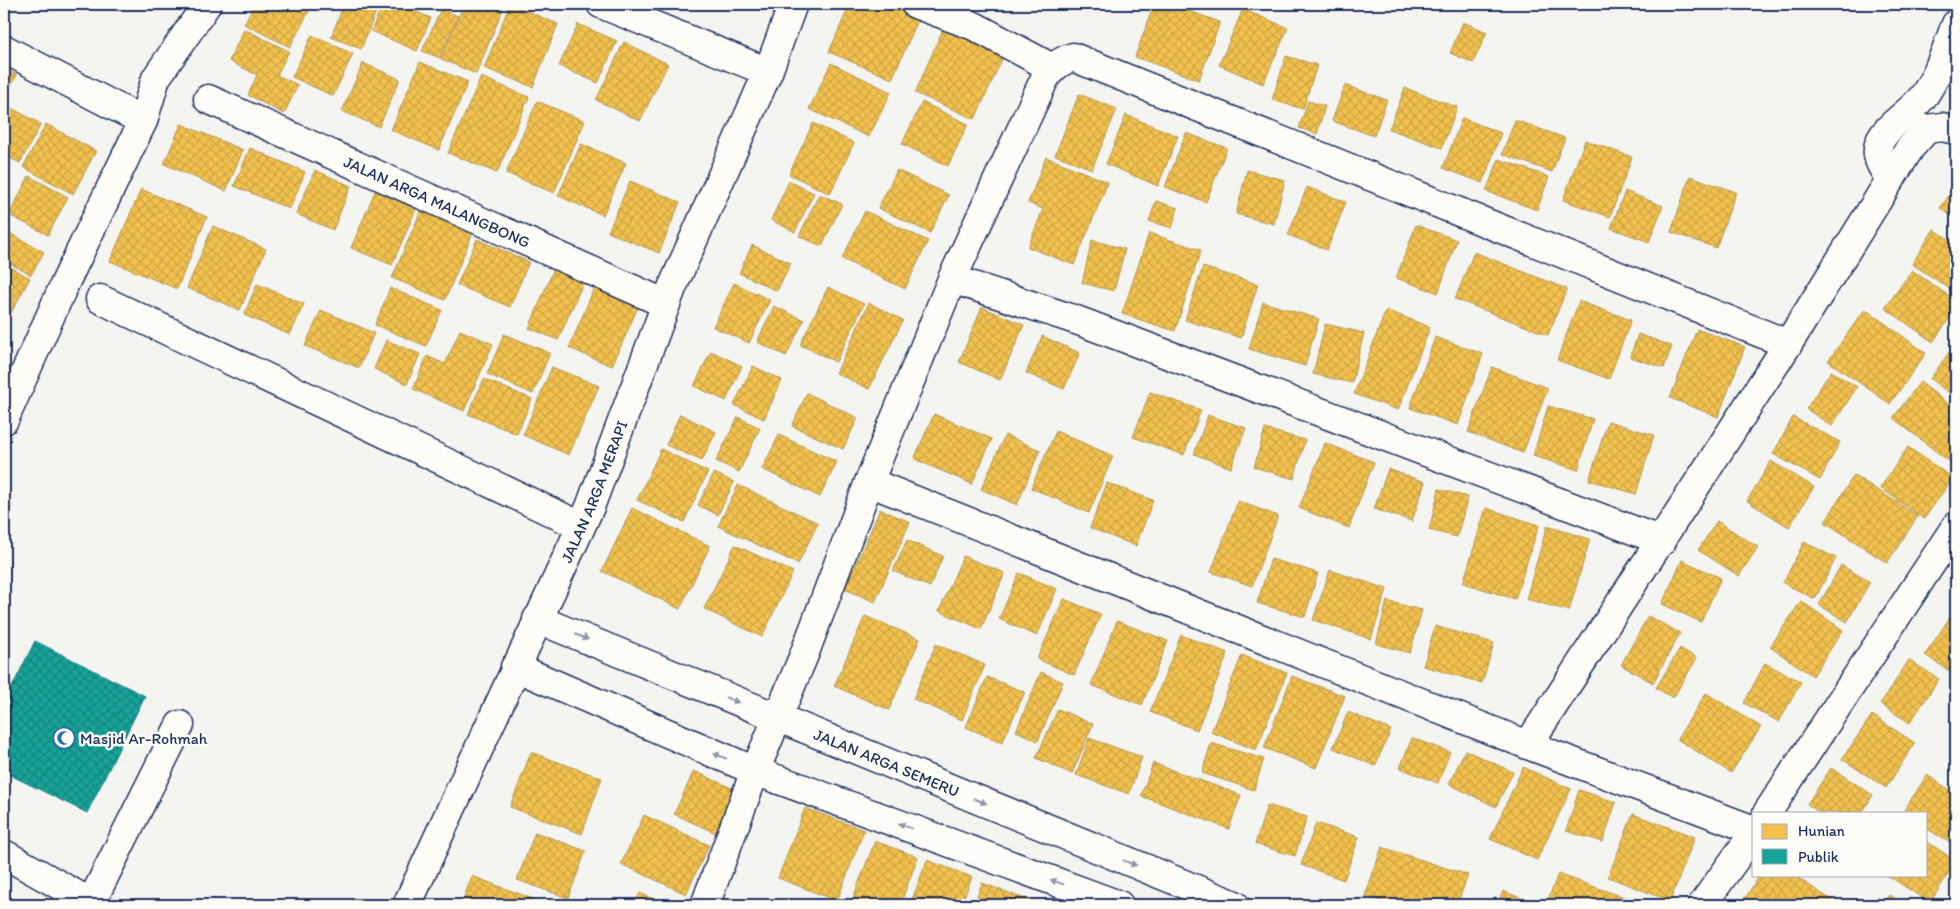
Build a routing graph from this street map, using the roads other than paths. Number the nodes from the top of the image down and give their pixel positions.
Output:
1 (207, 4) edge
2 (601, 4) edge
3 (793, 4) edge
4 (915, 4) edge
5 (1956, 24) edge
6 (4, 49) edge
7 (1052, 68) junction
8 (768, 72) junction
9 (208, 99) dead end
10 (143, 121) junction
11 (1956, 130) edge
12 (1891, 179) junction
13 (952, 279) junction
14 (100, 299) dead end
15 (666, 304) junction
16 (1788, 344) junction
17 (4, 420) edge
18 (869, 482) junction
19 (580, 526) junction
20 (1956, 526) edge
21 (1662, 541) junction
22 (537, 619) junction
23 (515, 668) junction
24 (778, 718) junction
25 (180, 725) dead end
26 (1528, 745) junction
27 (756, 771) junction
28 (1768, 812) edge
29 (1752, 831) edge
30 (1752, 835) edge
31 (4, 854) edge
32 (91, 904) edge
33 (407, 905) edge
34 (705, 905) edge
35 (1119, 905) edge
36 (1235, 905) edge
37 (1702, 905) edge

1 - 10 street
2 - 8 street
3 - 8 street, JALAN ARGA MERAPI
4 - 7 street
5 - 12 street
6 - 10 street
7 - 13 street
7 - 16 street
8 - 15 street, JALAN ARGA MERAPI
9 - 15 street, JALAN ARGA MALANGBONG
10 - 17 street
11 - 12 street
12 - 16 street
13 - 18 street
13 - 21 street
14 - 19 street
15 - 19 street, JALAN ARGA MERAPI
16 - 21 street
18 - 24 street
18 - 26 street
19 - 22 street, JALAN ARGA MERAPI
20 - 28 street
21 - 26 street
22 - 23 street, JALAN ARGA MERAPI
22 -> 24 street, JALAN ARGA SEMERU
27 -> 23 street
23 - 33 street, JALAN ARGA MERAPI
24 - 27 street
24 -> 36 street, JALAN ARGA SEMERU
25 - 32 street
26 - 29 street
27 - 34 street
35 -> 27 street
30 - 37 street
31 - 32 street

